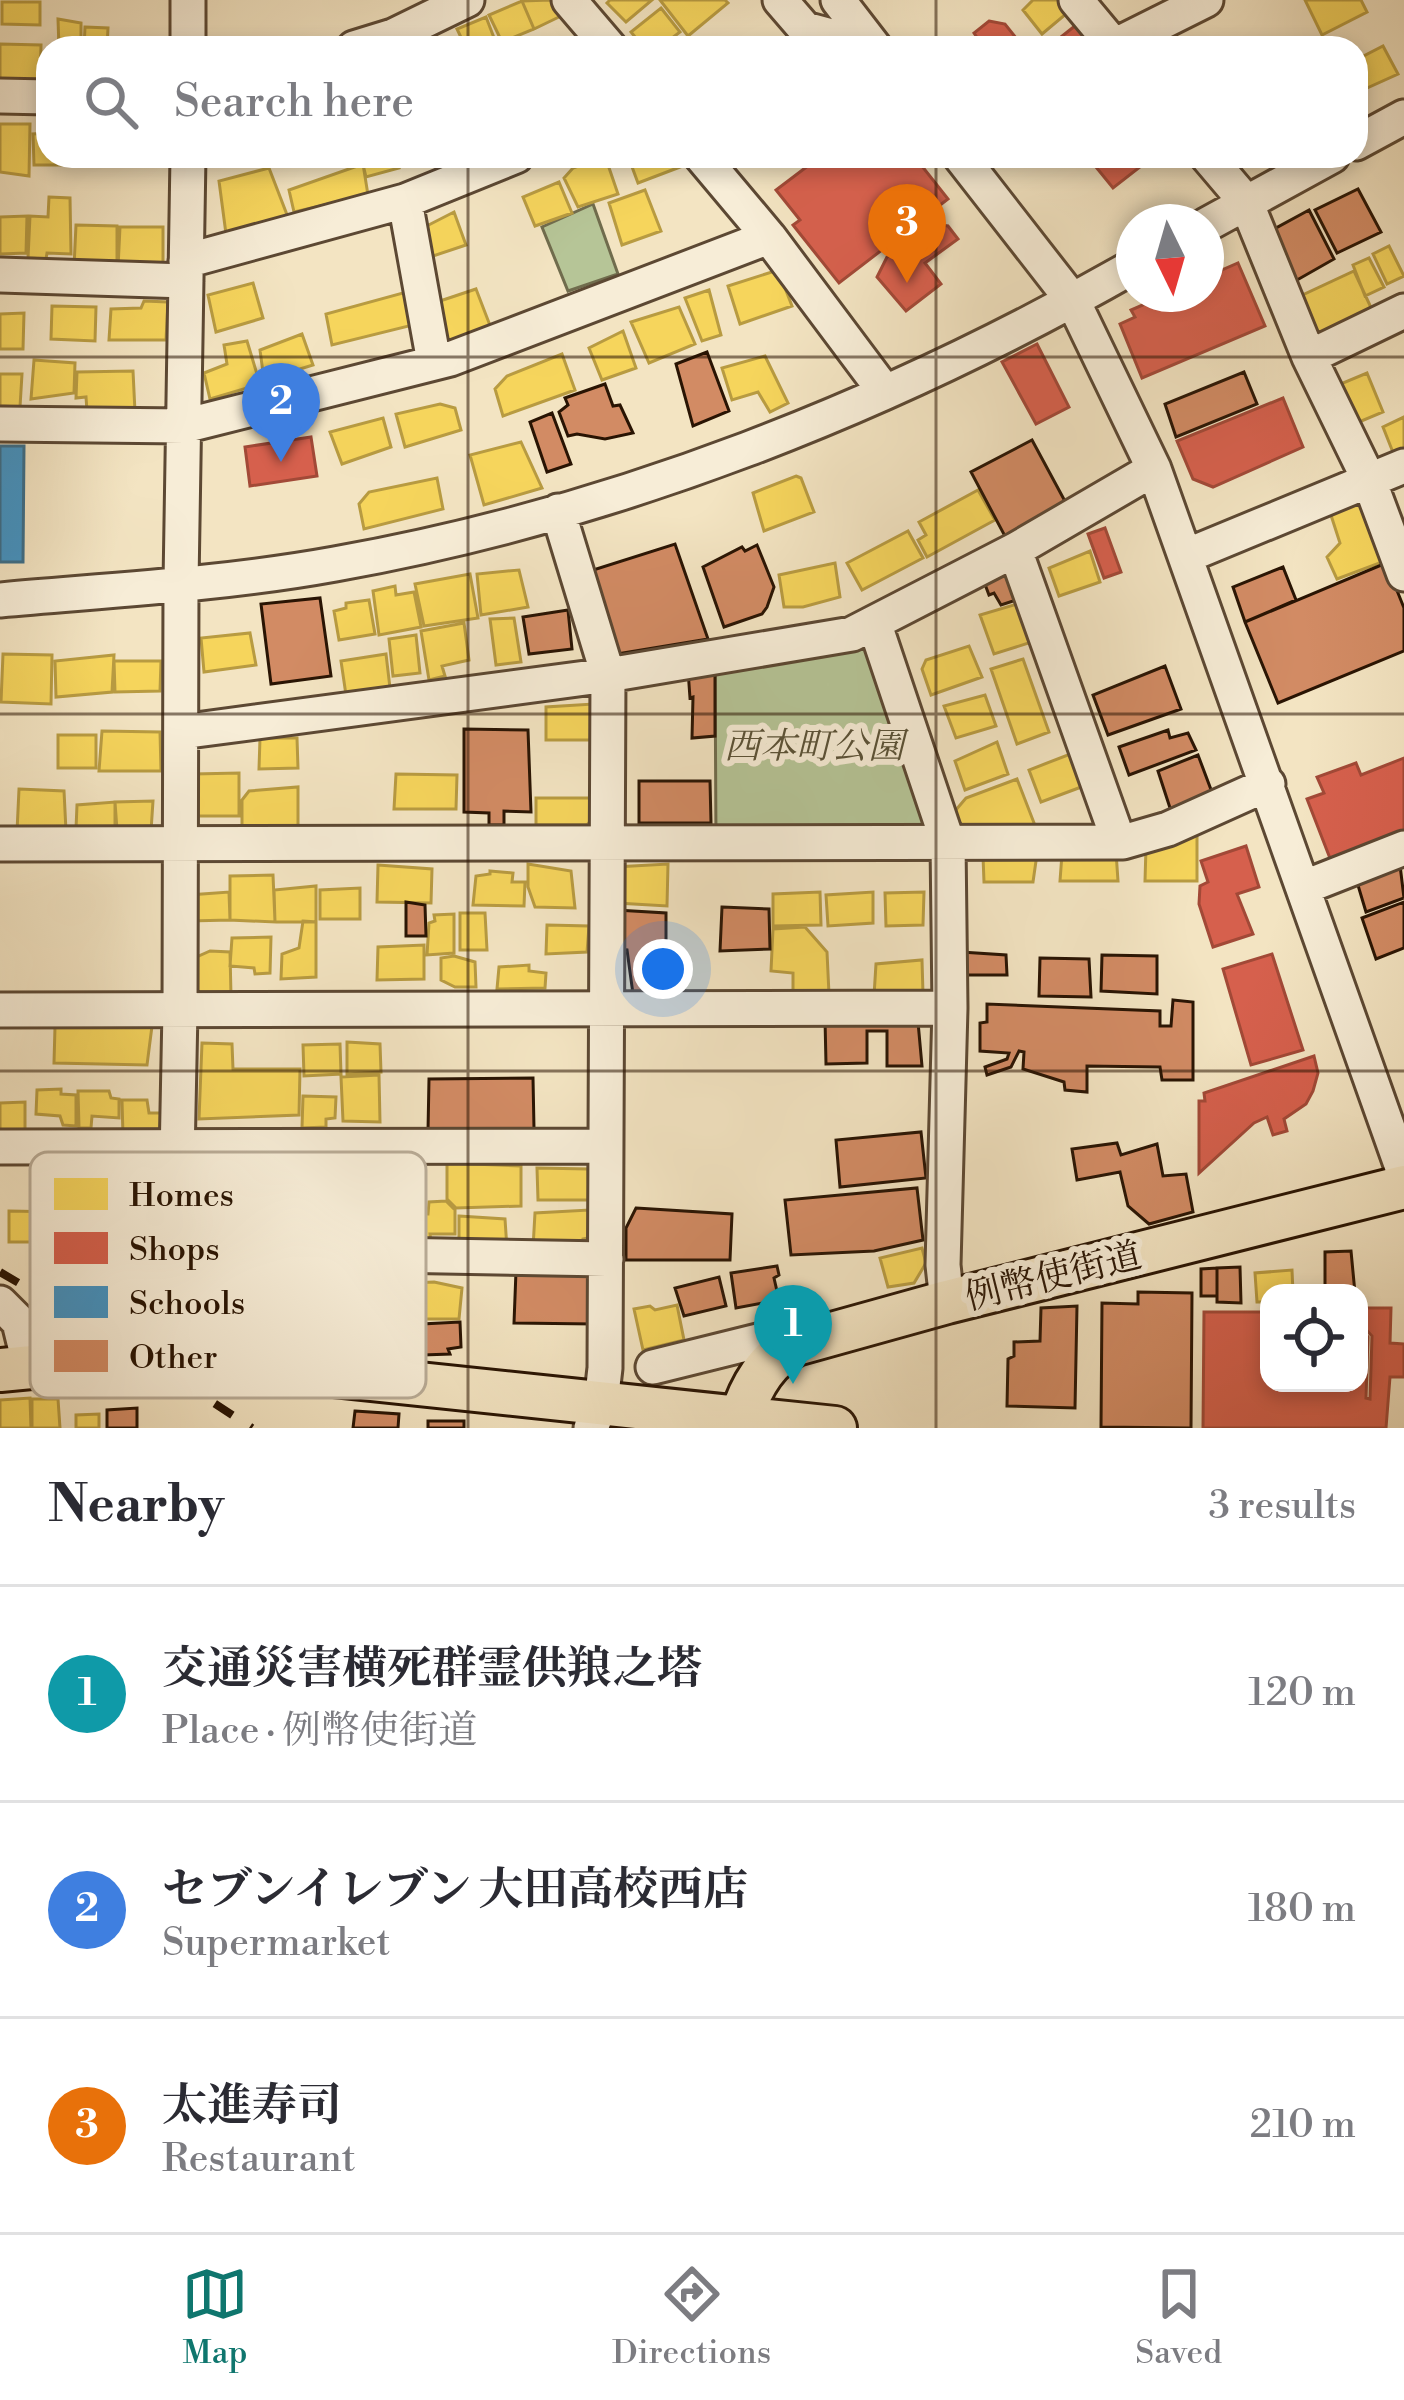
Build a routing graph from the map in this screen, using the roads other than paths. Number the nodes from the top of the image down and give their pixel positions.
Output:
1 (188, 0) edge
2 (466, 0) edge
3 (569, 0) edge
4 (780, 0) edge
5 (838, 0) edge
6 (875, 0) edge
7 (1076, 0) edge
8 (1206, 0) edge
9 (188, 36) edge
10 (393, 36) edge
11 (600, 36) edge
12 (832, 36) edge
13 (866, 36) edge
14 (874, 36) edge
15 (1106, 36) edge
16 (1136, 36) edge
17 (0, 96) edge
18 (36, 97) edge
19 (1404, 117) edge
20 (1368, 136) edge
21 (188, 168) edge
22 (461, 168) edge
23 (711, 168) edge
24 (969, 168) edge
25 (1217, 168) edge
26 (1310, 168) edge
27 (405, 201) junction
28 (1246, 202) junction
29 (1224, 215) edge
30 (769, 237) junction
31 (186, 271) junction
32 (0, 275) edge
33 (1116, 276) edge
34 (1073, 301) junction
35 (1404, 311) edge
36 (1309, 356) junction
37 (434, 362) junction
38 (885, 392) junction
39 (0, 424) edge
40 (184, 425) junction
41 (1404, 466) edge
42 (1154, 469) junction
43 (1370, 480) junction
44 (558, 512) junction
45 (1016, 550) junction
46 (1186, 556) junction
47 (1404, 574) edge
48 (181, 583) junction
49 (0, 600) edge
50 (874, 626) junction
51 (608, 675) junction
52 (181, 732) junction
53 (1268, 784) junction
54 (607, 842) junction
55 (1120, 842) junction
56 (948, 843) junction
57 (0, 844) edge
58 (180, 846) junction
59 (1404, 848) edge
60 (1304, 887) junction
61 (605, 1007) junction
62 (950, 1008) junction
63 (0, 1010) edge
64 (181, 1010) junction
65 (178, 1145) junction
66 (605, 1145) junction
67 (0, 1147) edge
68 (178, 1152) edge
69 (1404, 1173) edge
70 (1404, 1187) edge
71 (426, 1256) edge
72 (606, 1259) junction
73 (947, 1302) junction
74 (0, 1303) edge
75 (790, 1347) junction
76 (653, 1367) dead end
77 (15, 1369) edge
78 (426, 1393) edge
79 (596, 1416) edge
80 (741, 1418) junction
81 (835, 1428) edge

1 - 9 street
2 - 10 street
3 - 11 street
4 - 12 street
5 - 13 street
6 - 14 street
7 - 15 street
8 - 16 street
17 - 18 street
19 - 20 street
21 - 31 street
22 - 27 street
23 - 30 street
24 - 34 street
25 - 28 street
26 - 28 street
27 - 31 street
27 - 37 street
28 - 29 street
28 - 36 street
30 - 37 street
30 - 38 street
31 - 32 street
31 - 40 street
33 - 34 street
34 - 38 street
34 - 42 street
35 - 36 street
36 - 43 street
37 - 40 street
38 - 44 street
39 - 40 street
40 - 48 street
41 - 43 street
42 - 45 street
42 - 46 street
43 - 46 street
43 - 47 street
44 - 48 street
44 - 51 street
45 - 50 street
45 - 55 street
46 - 53 street
48 - 49 street
48 - 52 street
50 - 51 street
50 - 56 street
51 - 52 street
51 - 54 street
52 - 58 street
53 - 55 street
53 - 60 street
54 - 56 street
54 - 58 street
54 - 61 street
55 - 56 street
56 - 62 street
57 - 58 street
58 - 64 street
59 - 60 street
60 - 69 street
61 - 62 street
61 - 64 street
61 - 66 street
62 - 73 street
63 - 64 street
64 - 65 street
65 - 66 street
65 - 67 street
65 - 68 street
66 - 72 street
70 - 73 main road, 例幣使街道
71 - 72 street
72 - 79 street
73 - 75 main road, 例幣使街道
74 - 77 street
75 - 76 street
75 - 80 main road
78 - 79 main road
79 - 80 main road
80 - 81 main road

